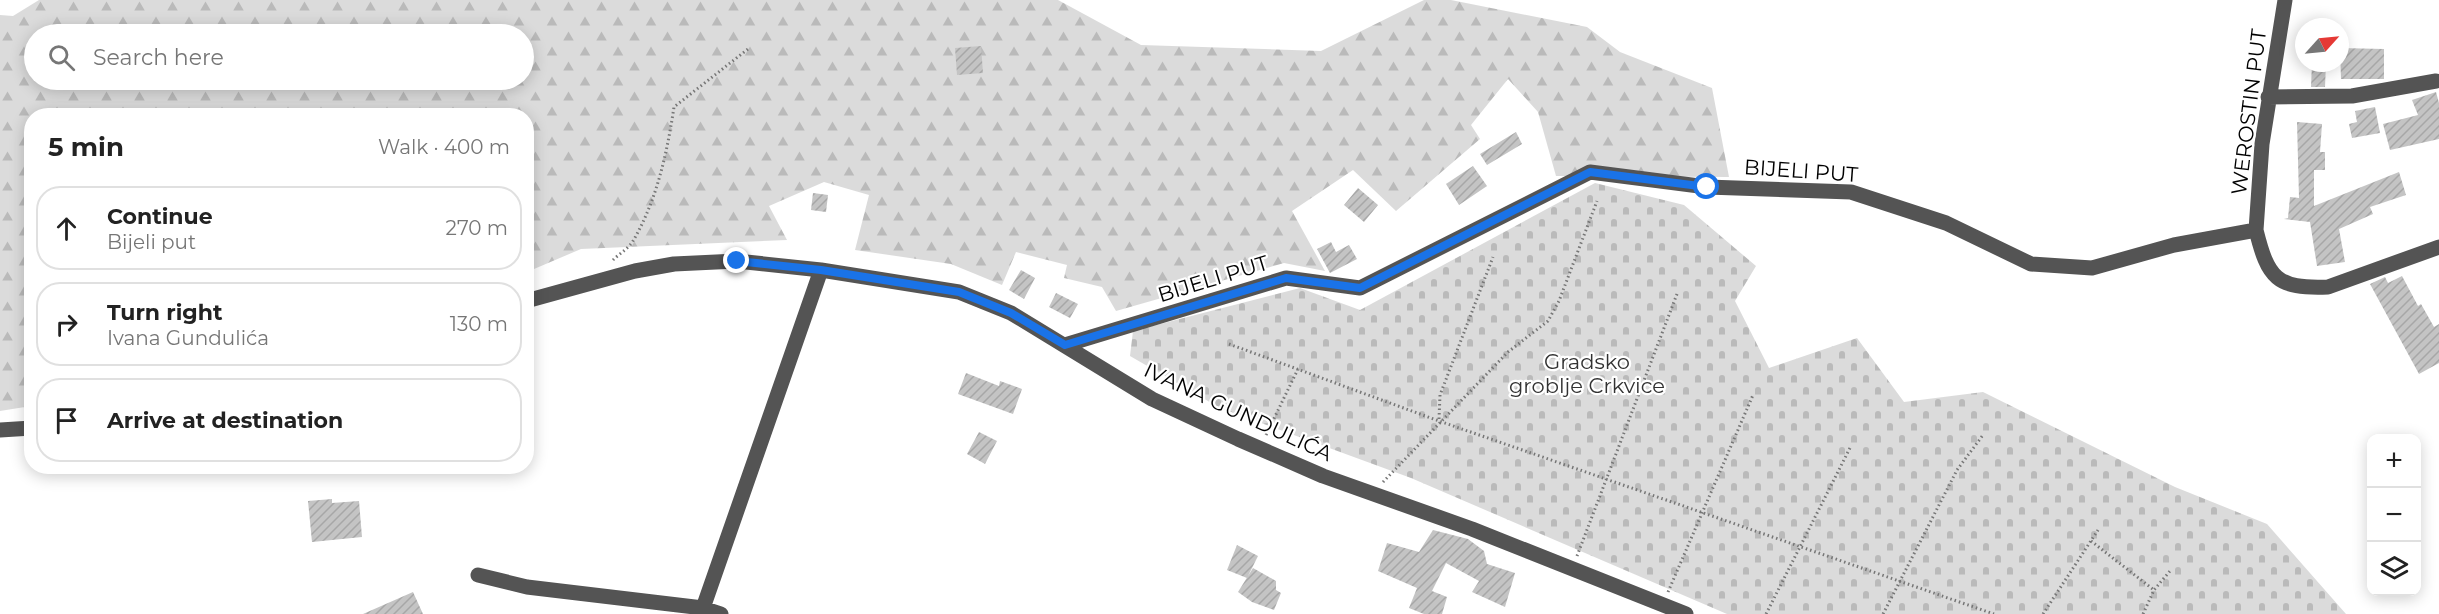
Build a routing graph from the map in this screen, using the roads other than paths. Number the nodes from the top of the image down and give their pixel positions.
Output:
1 (2285, 0) edge
2 (2436, 81) dead end
3 (2268, 97) junction
4 (2256, 230) junction
5 (2439, 247) edge
6 (821, 270) junction
7 (534, 299) edge
8 (1065, 345) junction
9 (24, 428) edge
10 (0, 430) edge
11 (478, 575) dead end
12 (703, 608) junction
13 (721, 614) edge
14 (1686, 614) edge

1 - 3 street, WEROSTIN PUT
2 - 3 street
3 - 4 street, WEROSTIN PUT
4 - 5 street
4 - 8 street, BIJELI PUT
6 - 7 street, IVANA GUNDULIĆA
6 - 8 street, IVANA GUNDULIĆA
6 - 12 street
8 - 14 street, IVANA GUNDULIĆA
9 - 10 street
11 - 12 street
12 - 13 street

